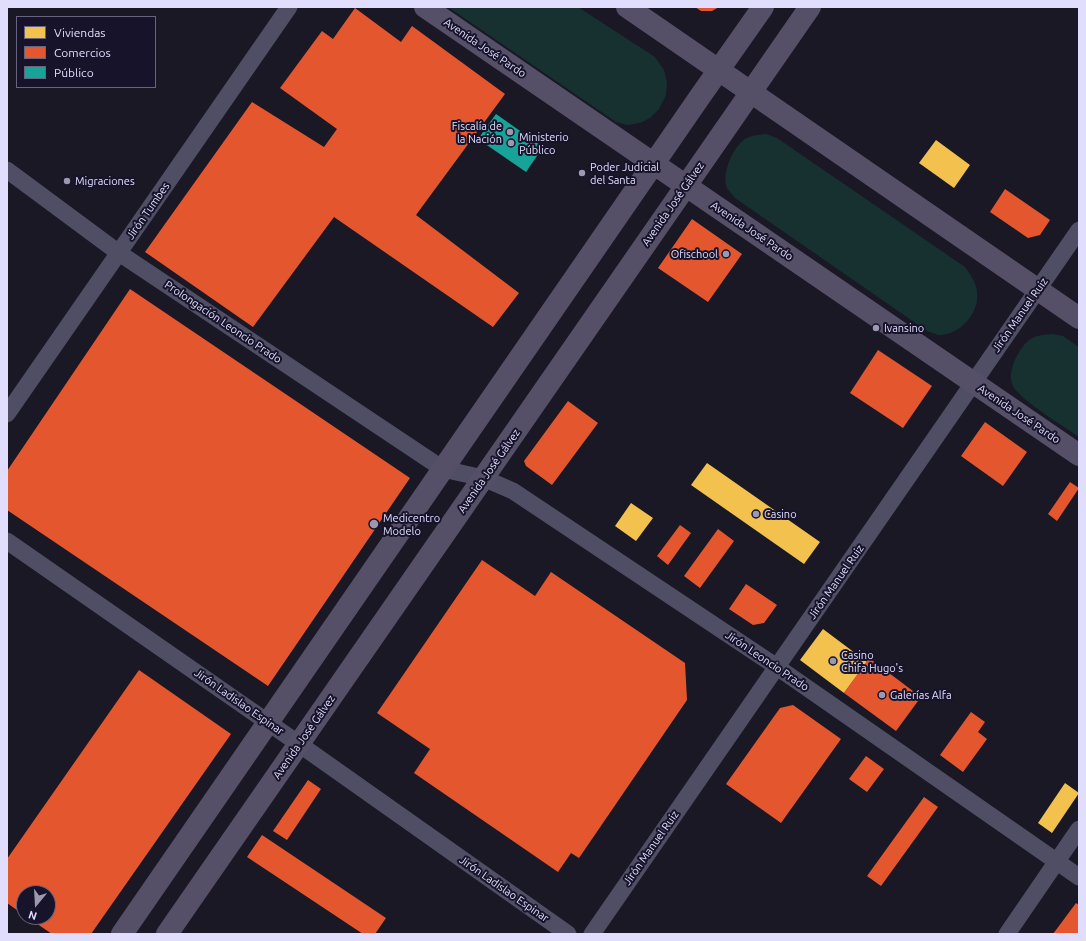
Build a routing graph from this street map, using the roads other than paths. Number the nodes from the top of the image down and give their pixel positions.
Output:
1 (289, 7) edge
2 (425, 7) edge
3 (627, 7) edge
4 (763, 7) edge
5 (810, 7) edge
6 (718, 70) junction
7 (751, 92) junction
8 (654, 164) junction
9 (7, 170) edge
10 (686, 186) junction
11 (1079, 230) edge
12 (119, 253) junction
13 (1038, 290) junction
14 (1079, 318) edge
15 (973, 383) junction
16 (7, 414) edge
17 (1079, 455) edge
18 (443, 469) junction
19 (483, 478) junction
20 (7, 541) edge
21 (777, 667) junction
22 (268, 722) junction
23 (299, 744) junction
24 (1079, 829) edge
25 (1057, 862) junction
26 (1079, 877) edge
27 (122, 934) edge
28 (167, 934) edge
29 (568, 934) edge
30 (592, 934) edge
31 (1007, 934) edge

1 - 12 street, Jirón Tumbes
2 - 8 main road, Avenida José Pardo
3 - 6 main road
4 - 6 main road
5 - 7 main road, Avenida José Gálvez
6 - 7 main road
6 - 8 main road
7 - 10 main road, Avenida José Gálvez
7 - 13 main road
8 - 10 main road, Avenida José Pardo
8 - 18 main road
9 - 12 street, Prolongación Leoncio Prado
10 - 15 main road, Avenida José Pardo
10 - 19 main road, Avenida José Gálvez
11 - 13 street, Jirón Manuel Ruiz
12 - 16 street, Jirón Tumbes
12 - 18 street, Prolongación Leoncio Prado
13 - 14 main road
13 - 15 street, Jirón Manuel Ruiz
15 - 17 main road, Avenida José Pardo
15 - 21 street, Jirón Manuel Ruiz
18 - 19 street, Jirón Leoncio Prado
18 - 22 main road
19 - 21 street, Jirón Leoncio Prado
19 - 23 main road, Avenida José Gálvez
20 - 22 street, Jirón Ladislao Espinar
21 - 25 street, Jirón Leoncio Prado
21 - 30 street, Jirón Manuel Ruiz
22 - 23 street, Jirón Ladislao Espinar
22 - 27 main road
23 - 28 main road, Avenida José Gálvez
23 - 29 street, Jirón Ladislao Espinar
24 - 25 street
25 - 26 street, Jirón Leoncio Prado
25 - 31 street

